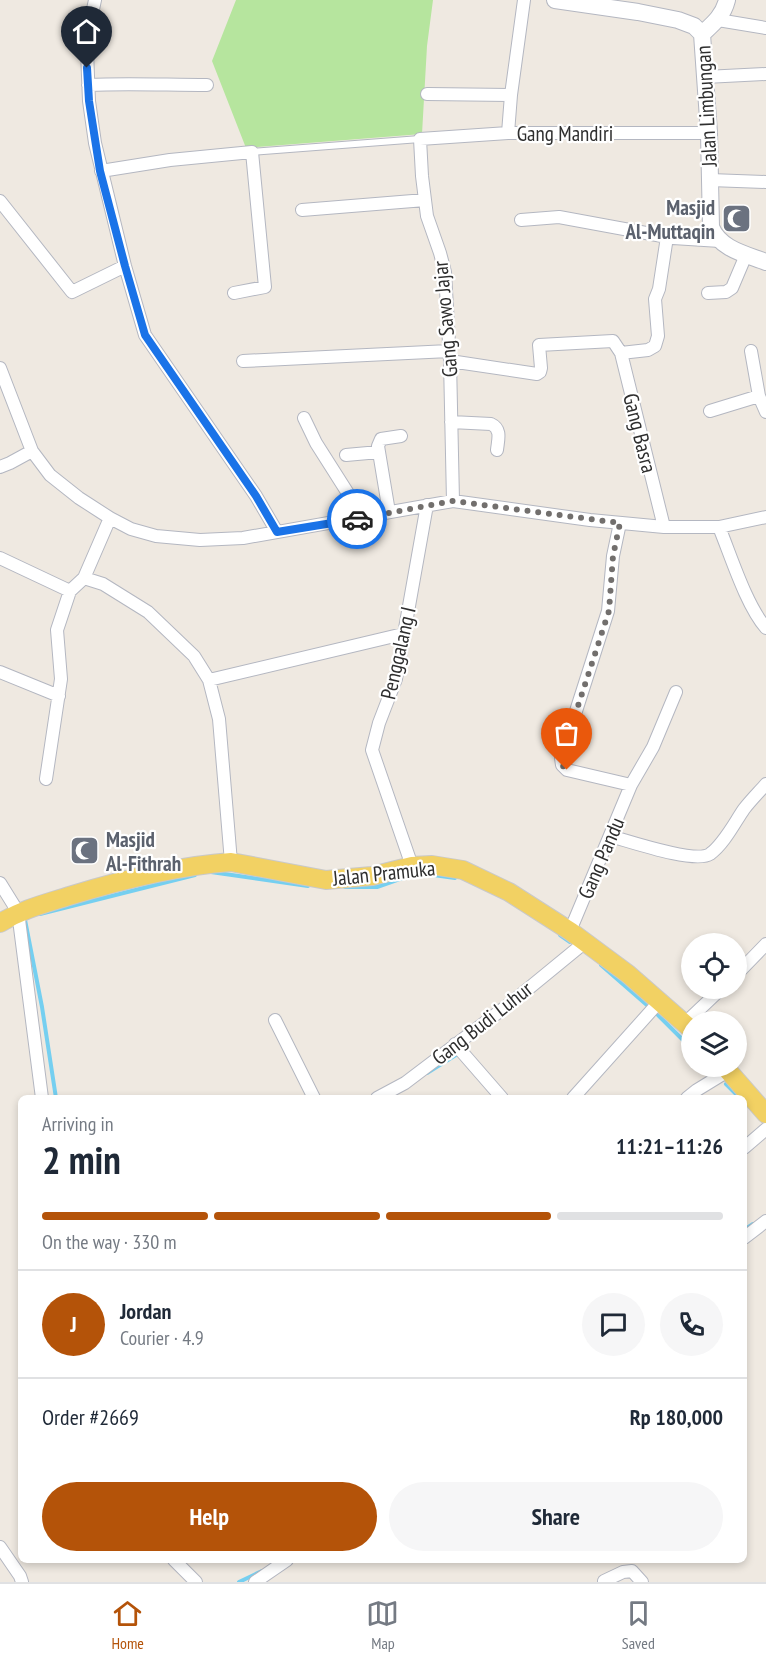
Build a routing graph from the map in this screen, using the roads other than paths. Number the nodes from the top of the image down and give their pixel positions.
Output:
1 (95, 0) edge
2 (524, 0) edge
3 (555, 0) edge
4 (727, 0) edge
5 (578, 2) edge
6 (718, 20) junction
7 (766, 28) edge
8 (702, 34) junction
9 (766, 74) edge
10 (705, 77) junction
11 (88, 84) junction
12 (207, 85) dead end
13 (427, 94) dead end
14 (511, 95) junction
15 (508, 133) junction
16 (710, 133) junction
17 (420, 139) junction
18 (252, 152) junction
19 (100, 171) junction
20 (710, 180) junction
21 (766, 182) edge
22 (0, 201) edge
23 (425, 201) junction
24 (302, 210) dead end
25 (521, 220) dead end
26 (667, 237) junction
27 (720, 242) junction
28 (746, 255) junction
29 (766, 262) edge
30 (125, 266) junction
31 (234, 293) dead end
32 (708, 294) dead end
33 (751, 351) dead end
34 (621, 353) junction
35 (449, 356) junction
36 (243, 361) dead end
37 (0, 368) edge
38 (759, 396) junction
39 (710, 411) dead end
40 (766, 412) edge
41 (304, 418) dead end
42 (451, 422) junction
43 (400, 436) dead end
44 (497, 450) dead end
45 (32, 451) junction
46 (379, 452) junction
47 (346, 455) dead end
48 (0, 467) edge
49 (453, 501) junction
50 (427, 505) junction
51 (389, 512) junction
52 (363, 517) junction
53 (766, 517) edge
54 (110, 518) junction
55 (620, 523) junction
56 (664, 527) junction
57 (719, 527) junction
58 (277, 532) junction
59 (0, 558) edge
60 (84, 578) junction
61 (70, 591) junction
62 (764, 621) edge
63 (404, 634) junction
64 (0, 672) edge
65 (209, 680) junction
66 (676, 692) dead end
67 (59, 696) junction
68 (46, 779) dead end
69 (766, 784) edge
70 (631, 786) junction
71 (610, 836) junction
72 (231, 862) junction
73 (412, 866) junction
74 (0, 883) edge
75 (18, 912) junction
76 (0, 923) edge
77 (570, 931) junction
78 (584, 943) junction
79 (766, 944) edge
80 (747, 964) edge
81 (712, 999) edge
82 (659, 1002) junction
83 (702, 1011) edge
84 (275, 1020) dead end
85 (681, 1021) edge
86 (455, 1044) junction
87 (715, 1077) edge
88 (733, 1077) edge
89 (42, 1095) edge
90 (312, 1095) edge
91 (383, 1095) edge
92 (499, 1095) edge
93 (576, 1095) edge
94 (691, 1095) edge
95 (766, 1114) edge
96 (766, 1130) edge
97 (747, 1146) edge
98 (766, 1221) edge
99 (747, 1236) edge
100 (0, 1547) edge
101 (177, 1563) edge
102 (281, 1563) edge
103 (259, 1581) edge
104 (604, 1581) edge
105 (22, 1582) edge
106 (196, 1582) edge
107 (642, 1582) edge

1 - 11 street
2 - 14 street
3 - 5 street, Jalan Limbungan
4 - 6 street
5 - 8 street, Jalan Limbungan
6 - 7 street
6 - 8 street
8 - 10 street, Jalan Limbungan
9 - 10 street
10 - 16 street, Jalan Limbungan
11 - 12 street
11 - 19 street
13 - 14 street
14 - 15 street
15 - 16 street, Gang Mandiri
15 - 17 street, Gang Mandiri
16 - 20 street, Jalan Limbungan
17 - 18 lane
17 - 23 street, Gang Sawo Jajar
18 - 19 street
18 - 31 street
19 - 30 street
20 - 21 street
20 - 27 street, Jalan Limbungan
22 - 30 street
23 - 24 street
23 - 35 street, Gang Sawo Jajar
25 - 26 street
26 - 27 street
26 - 34 street
27 - 28 street
28 - 29 street
28 - 32 street
30 - 58 street
33 - 38 street
34 - 35 street, Gang Basra
34 - 56 street, Gang Basra
35 - 36 street
35 - 42 street, Gang Sawo Jajar
37 - 45 street
38 - 39 street
38 - 40 street
41 - 52 street
42 - 44 street
42 - 49 street, Gang Sawo Jajar
43 - 46 street
45 - 48 street
45 - 54 street
46 - 47 street
46 - 51 street
49 - 50 street
49 - 55 street
50 - 51 street
50 - 63 street, Penggalang I
51 - 52 street
52 - 58 street
53 - 57 street
54 - 58 street
54 - 60 street
55 - 56 street
55 - 70 street
56 - 57 street
57 - 62 street
59 - 61 street
60 - 61 street
60 - 65 street
61 - 67 street
63 - 65 street
63 - 73 street, Penggalang I
64 - 67 street
65 - 72 street
66 - 70 street, Gang Pandu
67 - 68 street
69 - 71 street
70 - 71 street, Gang Pandu
71 - 77 street, Gang Pandu
72 - 73 main road, Jalan Pramuka
72 - 75 main road, Jalan Pramuka
73 - 77 main road, Jalan Pramuka
74 - 75 street
75 - 76 main road, Jalan Pramuka
75 - 89 street
77 - 78 main road, Jalan Pramuka
78 - 82 main road, Jalan Pramuka
78 - 86 street, Gang Budi Luhur
79 - 80 street
81 - 83 street
82 - 85 main road, Jalan Pramuka
82 - 93 street
84 - 90 street
86 - 91 street, Gang Budi Luhur
86 - 92 street
87 - 94 street
88 - 95 main road
96 - 97 street
98 - 99 street
100 - 105 street
101 - 106 street
102 - 103 street
104 - 107 street

